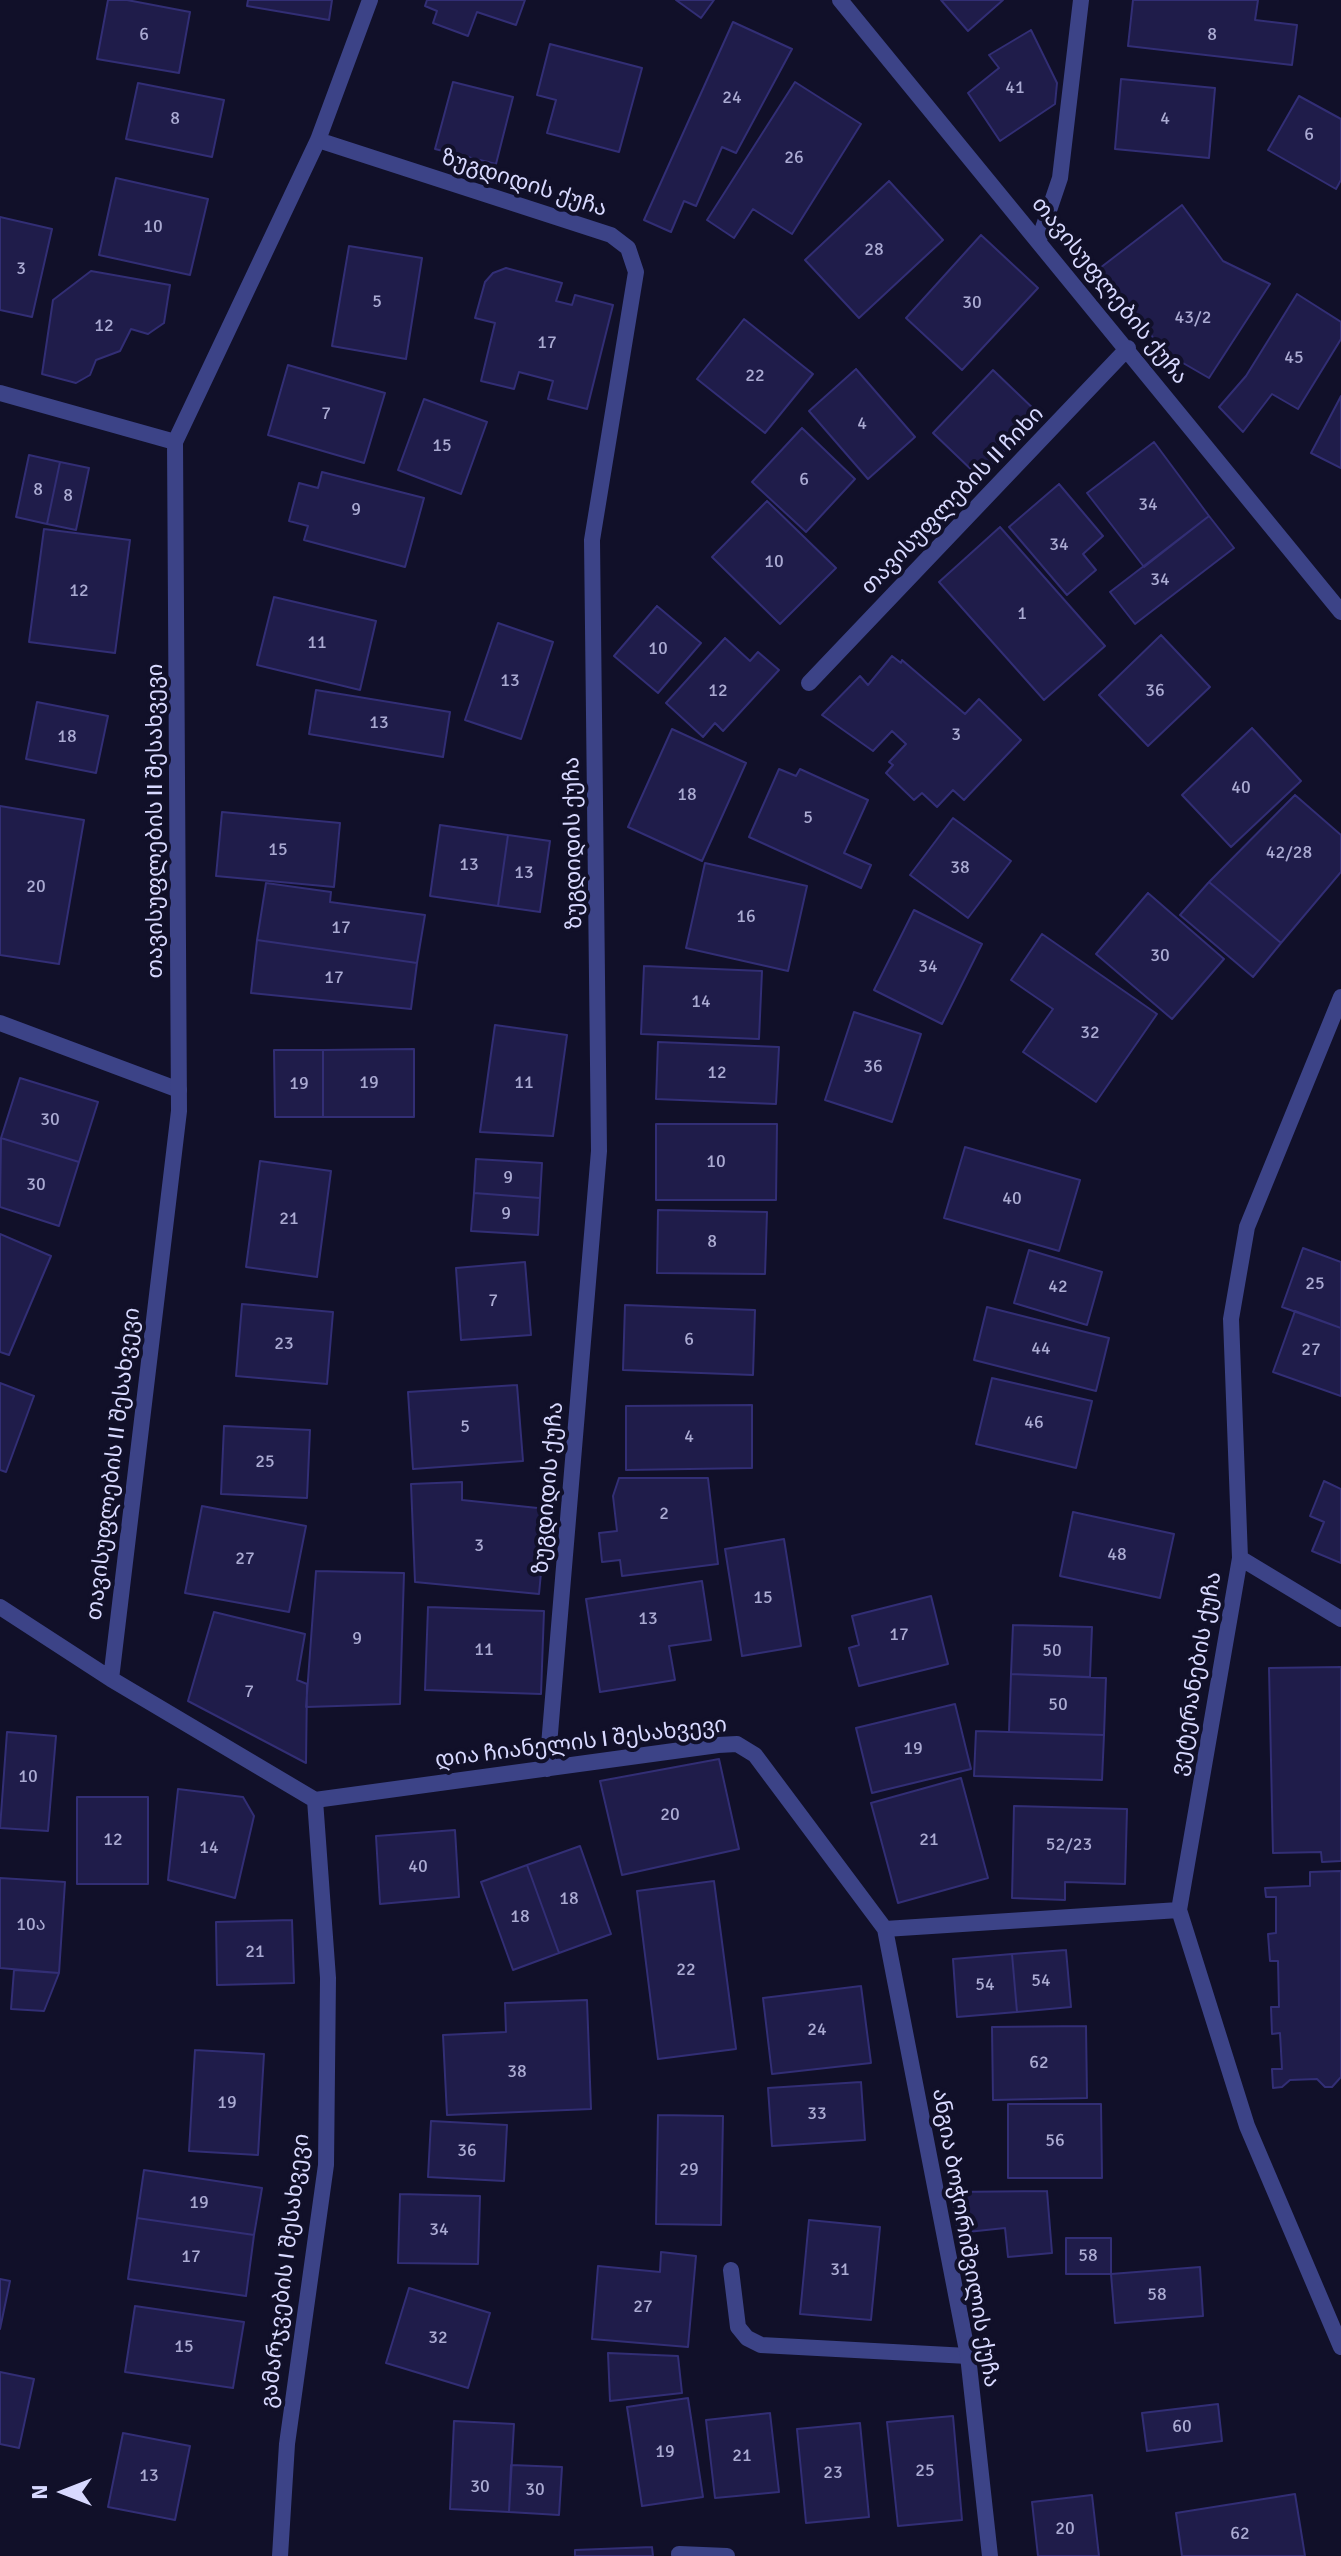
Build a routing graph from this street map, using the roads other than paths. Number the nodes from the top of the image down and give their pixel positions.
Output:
1 (370, 0) edge
2 (840, 0) edge
3 (1081, 0) edge
4 (318, 140) junction
5 (1039, 240) junction
6 (1128, 348) junction
7 (0, 393) edge
8 (175, 442) junction
9 (1341, 612) edge
10 (809, 683) dead end
11 (1341, 997) edge
12 (0, 1023) edge
13 (179, 1090) junction
14 (1240, 1558) junction
15 (0, 1607) edge
16 (1341, 1619) edge
17 (111, 1679) junction
18 (547, 1769) junction
19 (315, 1800) junction
20 (1179, 1910) junction
21 (885, 1929) junction
22 (731, 2270) dead end
23 (1341, 2347) edge
24 (968, 2356) junction
25 (679, 2554) dead end
26 (280, 2556) edge
27 (727, 2556) edge
28 (990, 2556) edge

1 - 4 street, თავისუფლების II შესახვევი
2 - 5 street, თავისუფლების ქუჩა
3 - 5 street
4 - 8 street, თავისუფლების II შესახვევი
4 - 18 street, ზუგდიდის ქუჩა
5 - 6 street, თავისუფლების ქუჩა
6 - 9 street, თავისუფლების ქუჩა
6 - 10 street, თავისუფლების II ჩიხი
7 - 8 street
8 - 13 street, თავისუფლების II შესახვევი
11 - 14 street, ვეტერანების ქუჩა
12 - 13 street
13 - 17 street, თავისუფლების II შესახვევი
14 - 16 street
14 - 20 street, ვეტერანების ქუჩა
15 - 17 street
17 - 19 street
18 - 19 street, დია ჩიანელის I შესახვევი
18 - 21 street, დია ჩიანელის I შესახვევი
19 - 26 street, გამარჯვების I შესახვევი
20 - 21 street
20 - 23 street, ვეტერანების ქუჩა
21 - 24 street, ანგია ბოჭორიშვილის ქუჩა
22 - 24 street
24 - 28 street, ანგია ბოჭორიშვილის ქუჩა
25 - 27 street

